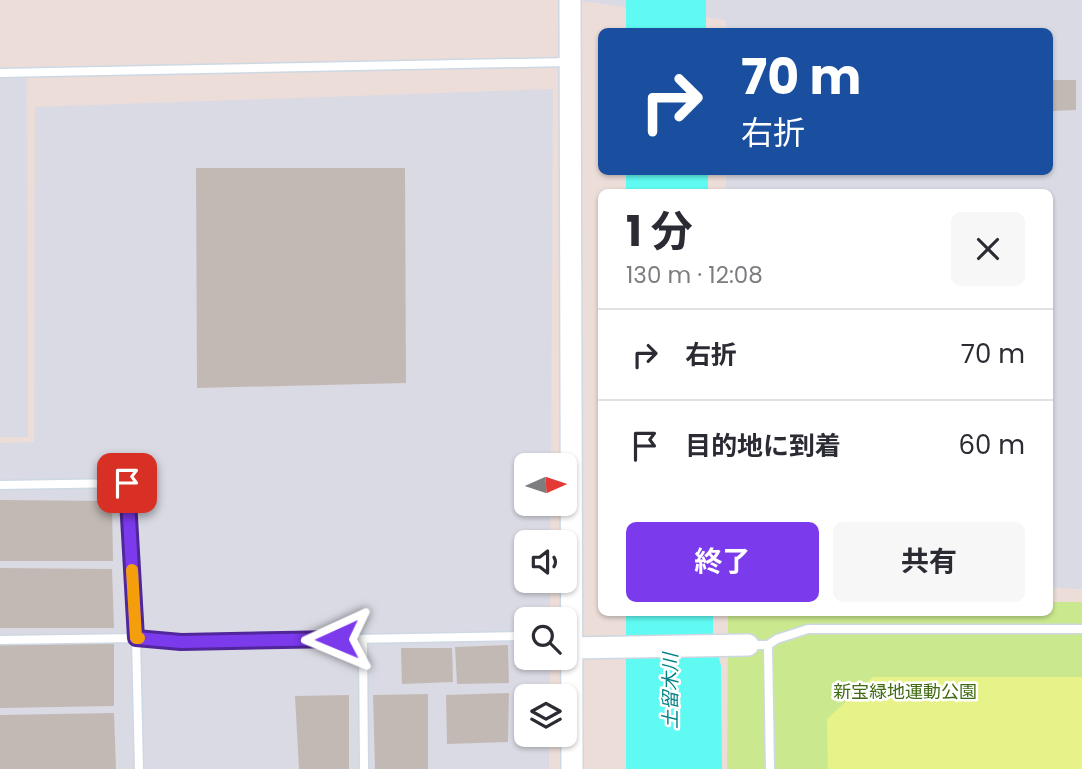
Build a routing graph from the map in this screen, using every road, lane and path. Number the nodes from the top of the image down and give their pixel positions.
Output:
1 (570, 0) edge
2 (571, 62) junction
3 (0, 73) edge
4 (0, 485) edge
5 (568, 607) edge
6 (1082, 629) edge
7 (514, 636) edge
8 (136, 638) junction
9 (363, 639) junction
10 (0, 640) edge
11 (758, 645) junction
12 (577, 647) edge
13 (569, 670) edge
14 (139, 769) edge
15 (364, 769) edge
16 (572, 769) edge
17 (770, 769) edge

1 - 2 street
2 - 3 lane
2 - 5 street
4 - 8 lane
6 - 11 lane
7 - 9 lane
8 - 9 lane
8 - 10 lane
8 - 14 lane
9 - 15 lane
11 - 12 street
11 - 17 lane
13 - 16 street

